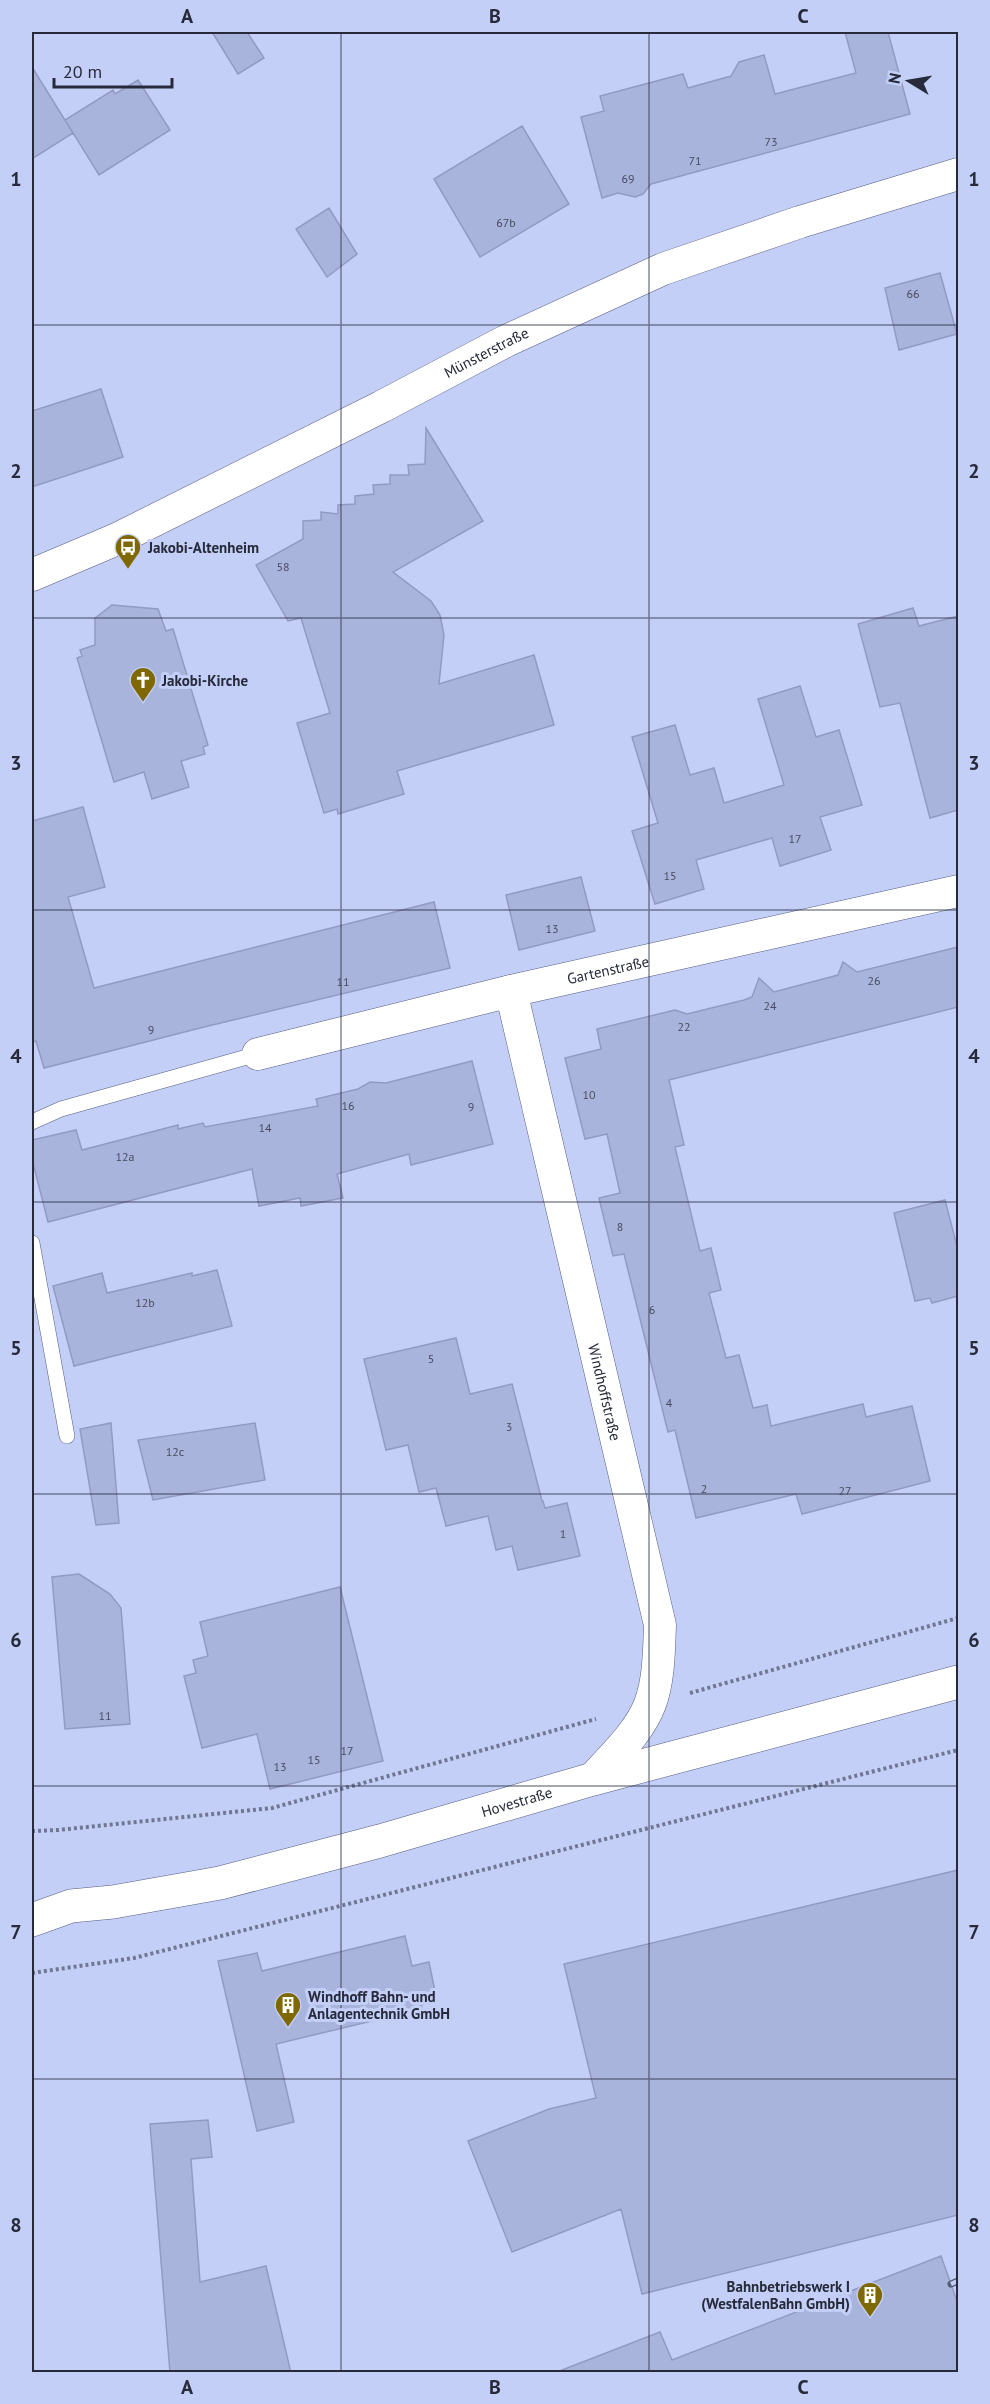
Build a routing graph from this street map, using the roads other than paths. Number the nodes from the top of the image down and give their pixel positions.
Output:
1 (958, 174) edge
2 (32, 575) edge
3 (958, 891) edge
4 (511, 991) junction
5 (258, 1054) joint
6 (32, 1122) edge
7 (32, 1243) edge
8 (67, 1436) dead end
9 (958, 1682) edge
10 (593, 1779) junction
11 (32, 1898) edge
12 (71, 1906) junction
13 (32, 1920) edge

1 - 2 street, Münsterstraße
3 - 4 street, Gartenstraße
4 - 5 street, Gartenstraße
4 - 10 street, Windhoffstraße
5 - 6 lane
7 - 8 lane
9 - 10 main road, Hovestraße
10 - 12 main road, Hovestraße
11 - 12 main road, Hovestraße
12 - 13 main road, Hovestraße

